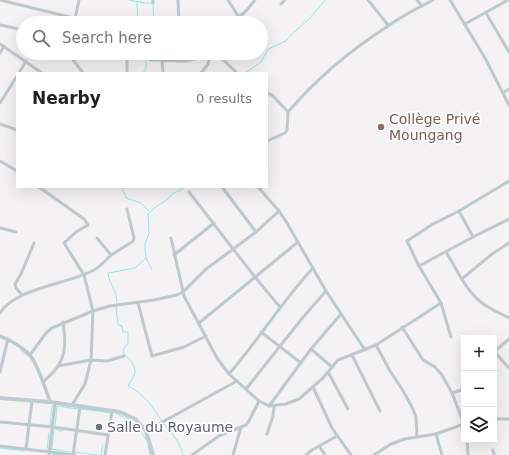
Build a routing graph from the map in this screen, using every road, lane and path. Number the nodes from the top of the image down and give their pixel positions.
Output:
1 (0, 0) edge
2 (80, 0) edge
3 (178, 0) edge
4 (228, 0) edge
5 (255, 0) edge
6 (285, 0) edge
7 (368, 0) edge
8 (417, 0) edge
9 (433, 0) edge
10 (450, 0) edge
11 (508, 1) edge
12 (281, 4) dead end
13 (422, 6) junction
14 (486, 13) junction
15 (67, 16) edge
16 (76, 16) edge
17 (178, 16) edge
18 (238, 16) edge
19 (240, 16) edge
20 (465, 24) junction
21 (0, 25) edge
22 (388, 26) junction
23 (16, 28) edge
24 (0, 44) edge
25 (4, 46) junction
26 (509, 52) edge
27 (0, 53) edge
28 (16, 54) edge
29 (73, 60) edge
30 (127, 60) edge
31 (152, 60) edge
32 (192, 60) edge
33 (209, 60) edge
34 (223, 60) edge
35 (26, 61) joint
36 (162, 61) junction
37 (179, 61) joint
38 (20, 72) edge
39 (41, 72) edge
40 (82, 72) edge
41 (127, 72) edge
42 (163, 72) edge
43 (202, 72) edge
44 (237, 72) edge
45 (16, 78) edge
46 (509, 89) edge
47 (268, 93) edge
48 (503, 93) junction
49 (0, 103) edge
50 (509, 105) edge
51 (288, 112) junction
52 (1, 125) edge
53 (0, 130) edge
54 (16, 130) edge
55 (268, 141) edge
56 (0, 161) edge
57 (16, 169) edge
58 (509, 181) edge
59 (40, 188) edge
60 (223, 188) edge
61 (259, 188) edge
62 (189, 192) dead end
63 (127, 209) dead end
64 (279, 211) junction
65 (459, 211) junction
66 (508, 220) edge
67 (214, 223) junction
68 (509, 224) edge
69 (0, 228) edge
70 (16, 232) dead end
71 (256, 232) junction
72 (473, 236) junction
73 (97, 238) dead end
74 (170, 238) dead end
75 (298, 242) junction
76 (34, 243) dead end
77 (509, 243) edge
78 (235, 249) junction
79 (446, 252) junction
80 (174, 255) junction
81 (111, 256) junction
82 (419, 266) junction
83 (313, 268) junction
84 (84, 275) junction
85 (254, 277) junction
86 (463, 278) junction
87 (326, 291) junction
88 (183, 292) junction
89 (22, 295) junction
90 (138, 303) junction
91 (441, 303) junction
92 (280, 307) junction
93 (1, 308) edge
94 (93, 311) junction
95 (0, 313) edge
96 (341, 314) junction
97 (509, 318) edge
98 (63, 322) junction
99 (199, 323) junction
100 (402, 327) junction
101 (261, 332) junction
102 (0, 336) edge
103 (206, 336) junction
104 (452, 337) dead end
105 (8, 339) junction
106 (509, 339) edge
107 (376, 345) junction
108 (280, 346) junction
109 (311, 349) junction
110 (497, 349) edge
111 (365, 350) junction
112 (352, 354) junction
113 (497, 354) edge
114 (30, 355) junction
115 (124, 356) dead end
116 (92, 360) junction
117 (301, 363) junction
118 (58, 366) junction
119 (332, 366) junction
120 (509, 368) edge
121 (0, 372) edge
122 (328, 372) junction
123 (228, 374) junction
124 (237, 381) junction
125 (43, 382) junction
126 (313, 387) junction
127 (246, 389) junction
128 (461, 390) edge
129 (452, 393) junction
130 (0, 398) edge
131 (32, 401) junction
132 (259, 401) junction
133 (50, 402) junction
134 (55, 403) junction
135 (72, 405) junction
136 (269, 406) junction
137 (80, 407) junction
138 (274, 407) junction
139 (348, 409) dead end
140 (380, 410) dead end
141 (112, 411) junction
142 (461, 416) edge
143 (497, 419) edge
144 (509, 419) edge
145 (0, 422) edge
146 (29, 425) junction
147 (461, 425) edge
148 (52, 427) junction
149 (241, 427) junction
150 (76, 431) junction
151 (146, 431) junction
152 (267, 434) dead end
153 (436, 434) junction
154 (108, 435) junction
155 (337, 436) junction
156 (417, 437) junction
157 (467, 443) edge
158 (0, 446) edge
159 (319, 446) junction
160 (26, 449) junction
161 (493, 450) dead end
162 (49, 454) edge
163 (74, 455) edge
164 (105, 455) edge
165 (153, 455) edge
166 (192, 455) edge
167 (233, 455) edge
168 (306, 455) edge
169 (325, 455) edge
170 (351, 455) edge
171 (374, 455) edge
172 (442, 455) edge
173 (468, 455) edge
174 (494, 455) edge

1 - 15 street
2 - 16 street
3 - 17 street
4 - 18 street
5 - 19 street
6 - 12 street
7 - 22 street
8 - 13 street
9 - 13 street
10 - 20 street
11 - 14 street
13 - 22 street
14 - 20 street
14 - 26 street
20 - 48 street
21 - 23 street
22 - 51 street
24 - 25 street
25 - 27 street
25 - 28 street
29 - 40 street
30 - 41 street
31 - 36 street
32 - 37 street
33 - 43 street
34 - 44 street
35 - 38 street
35 - 39 street
36 - 37 street
36 - 42 street
45 - 49 street
46 - 48 street
47 - 51 street
48 - 50 street
51 - 55 street
52 - 53 street
52 - 54 street
56 - 57 street
58 - 65 street
59 - 84 street
60 - 71 street
61 - 64 street
62 - 67 street
63 - 81 street
64 - 71 street
64 - 75 street
65 - 72 street
65 - 82 street
66 - 68 street
66 - 72 street
67 - 78 street
67 - 80 street
69 - 70 street
71 - 78 street
72 - 79 street
73 - 81 street
74 - 80 street
75 - 83 street
75 - 85 street
76 - 89 street
77 - 86 street
78 - 85 street
78 - 88 street
79 - 82 street
79 - 86 street
80 - 88 street
81 - 84 street
82 - 91 street
83 - 87 street
83 - 92 street
84 - 89 street
84 - 94 street
85 - 92 street
85 - 99 street
86 - 97 street
87 - 96 street
87 - 108 street
88 - 90 street
88 - 99 street
89 - 93 street
90 - 94 street
90 - 103 street
91 - 100 street
91 - 104 street
92 - 101 street
93 - 95 street
94 - 98 street
94 - 116 street
96 - 109 street
96 - 111 street
98 - 114 street
98 - 118 street
99 - 103 street
100 - 107 street
100 - 129 street
101 - 108 street
101 - 123 street
102 - 105 street
103 - 123 street
105 - 114 street
105 - 121 street
106 - 110 street
107 - 111 street
107 - 156 street
108 - 117 street
108 - 127 street
109 - 117 street
109 - 119 street
111 - 112 street
112 - 119 street
112 - 140 street
113 - 120 street
114 - 125 street
115 - 116 street
116 - 118 street
116 - 135 street
117 - 136 street
118 - 125 street
119 - 122 street
122 - 126 street
122 - 139 street
123 - 124 street
124 - 127 street
124 - 151 street
125 - 133 street
126 - 138 street
126 - 155 street
127 - 132 street
128 - 129 street
129 - 142 street
130 - 131 main road
131 - 133 main road
131 - 146 street
132 - 136 street
132 - 149 street
133 - 134 main road
134 - 135 main road
134 - 148 street
135 - 137 main road
136 - 138 street
137 - 141 main road
137 - 150 street
138 - 152 street
141 - 151 main road
141 - 154 street
143 - 144 street
145 - 146 street
146 - 148 street
146 - 160 street
147 - 153 street
148 - 150 street
148 - 162 street
149 - 166 street
149 - 167 street
150 - 154 street
150 - 163 street
151 - 165 main road
153 - 156 street
153 - 172 street
154 - 164 street
155 - 159 street
155 - 170 street
156 - 171 street
157 - 173 street
158 - 160 street
159 - 168 street
159 - 169 street
160 - 162 street
161 - 174 street
162 - 163 street

